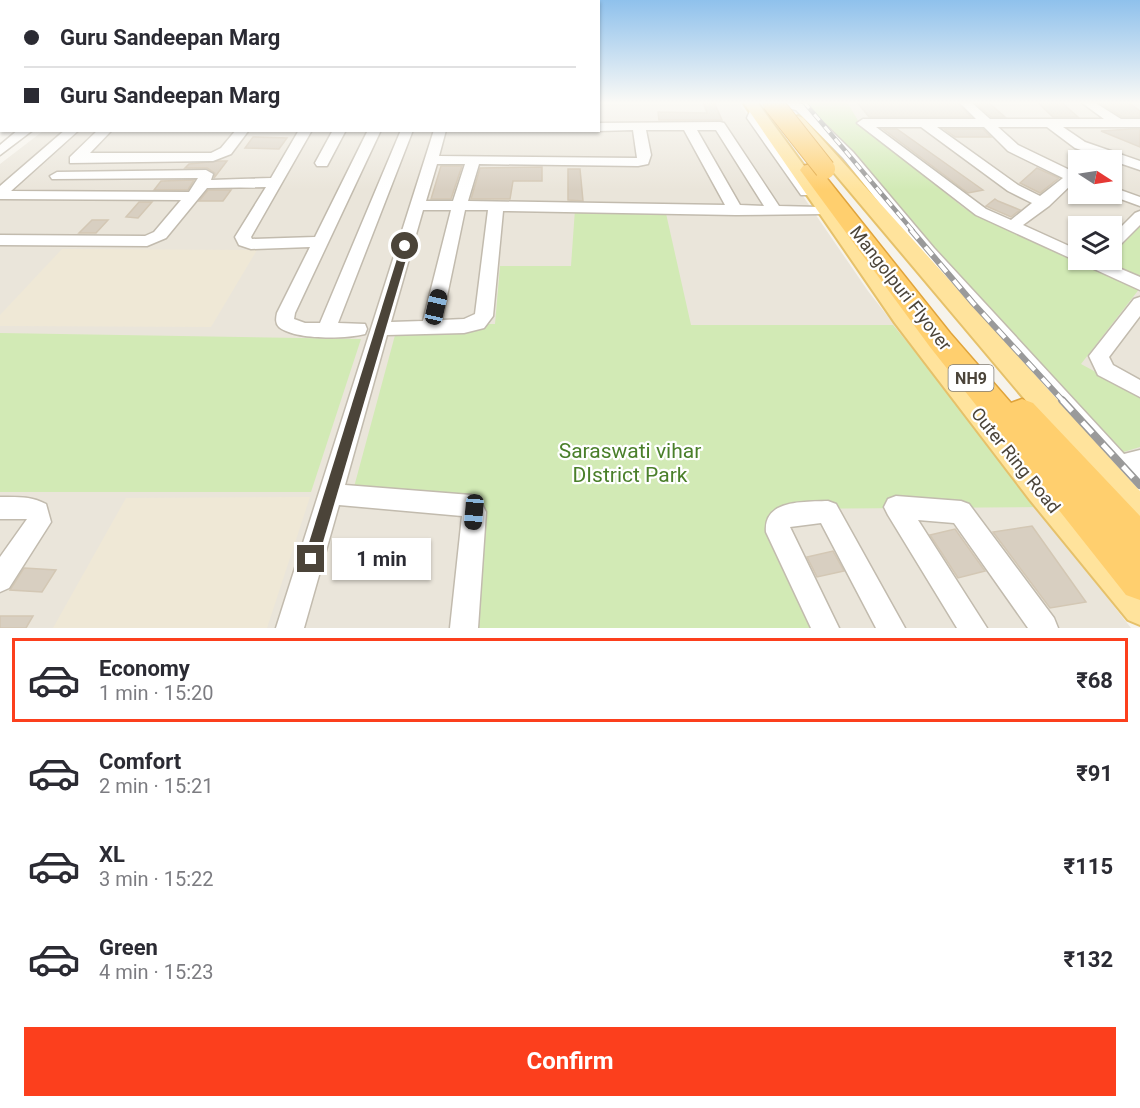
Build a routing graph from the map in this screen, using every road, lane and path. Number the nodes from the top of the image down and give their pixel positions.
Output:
1 (640, 131) edge
2 (691, 131) edge
3 (723, 131) edge
4 (762, 131) edge
5 (771, 131) edge
6 (778, 131) edge
7 (788, 131) edge
8 (792, 131) edge
9 (798, 131) edge
10 (807, 131) edge
11 (824, 131) edge
12 (873, 131) edge
13 (935, 131) edge
14 (996, 131) edge
15 (1061, 131) edge
16 (24, 132) edge
17 (71, 132) edge
18 (104, 132) edge
19 (241, 132) edge
20 (305, 132) edge
21 (339, 132) edge
22 (374, 132) edge
23 (406, 132) edge
24 (439, 132) edge
25 (0, 151) edge
26 (78, 157) junction
27 (431, 160) junction
28 (473, 161) junction
29 (322, 163) dead end
30 (1140, 166) edge
31 (1068, 174) edge
32 (57, 176) junction
33 (276, 182) junction
34 (203, 184) junction
35 (1068, 184) edge
36 (0, 194) edge
37 (36, 195) junction
38 (1122, 195) edge
39 (192, 196) junction
40 (1140, 202) edge
41 (1044, 203) junction
42 (418, 205) junction
43 (496, 205) junction
44 (459, 206) junction
45 (736, 211) junction
46 (775, 211) junction
47 (819, 211) junction
48 (1140, 216) edge
49 (1013, 226) junction
50 (1122, 234) edge
51 (0, 240) edge
52 (320, 242) junction
53 (1068, 250) edge
54 (1111, 270) edge
55 (1140, 284) edge
56 (1140, 303) edge
57 (431, 327) junction
58 (369, 329) junction
59 (326, 330) junction
60 (1140, 389) edge
61 (1119, 465) edge
62 (1140, 488) edge
63 (331, 494) junction
64 (0, 508) edge
65 (1140, 513) edge
66 (1140, 542) edge
67 (0, 579) edge
68 (1140, 581) edge
69 (1140, 608) edge
70 (1140, 626) edge
71 (290, 628) edge
72 (464, 628) edge
73 (825, 628) edge
74 (891, 628) edge
75 (973, 628) edge
76 (1044, 628) edge

1 - 28 street
2 - 45 street
3 - 46 street
4 - 47 street
5 - 69 main road, Outer Ring Road
6 - 9 main road
7 - 68 highway, Mangolpuri Flyover / NH9
8 - 66 highway, Mangolpuri Flyover, bridge
10 - 61 main road
11 - 61 street
12 - 49 street
13 - 41 street
14 - 31 street
15 - 30 street
16 - 25 street
17 - 36 street
18 - 26 street
19 - 26 street
20 - 33 street
21 - 29 street
22 - 52 street
23 - 59 street
24 - 27 street
26 - 32 street
27 - 28 street
27 - 42 street
28 - 44 street
32 - 34 street
32 - 37 street
33 - 34 street
33 - 52 street
34 - 39 street
35 - 41 street
36 - 37 street
37 - 39 street
38 - 40 street
39 - 51 street
41 - 49 street
42 - 44 street
42 - 58 street
43 - 44 street
43 - 45 street
43 - 57 street
44 - 57 street
45 - 46 street
46 - 47 street
47 - 70 street
48 - 50 street
49 - 53 street
52 - 59 street
54 - 55 street
56 - 60 street
57 - 58 street
58 - 59 street
58 - 63 street
61 - 62 street
61 - 65 main road
63 - 71 street
63 - 72 street
64 - 67 street
73 - 74 street
75 - 76 street

